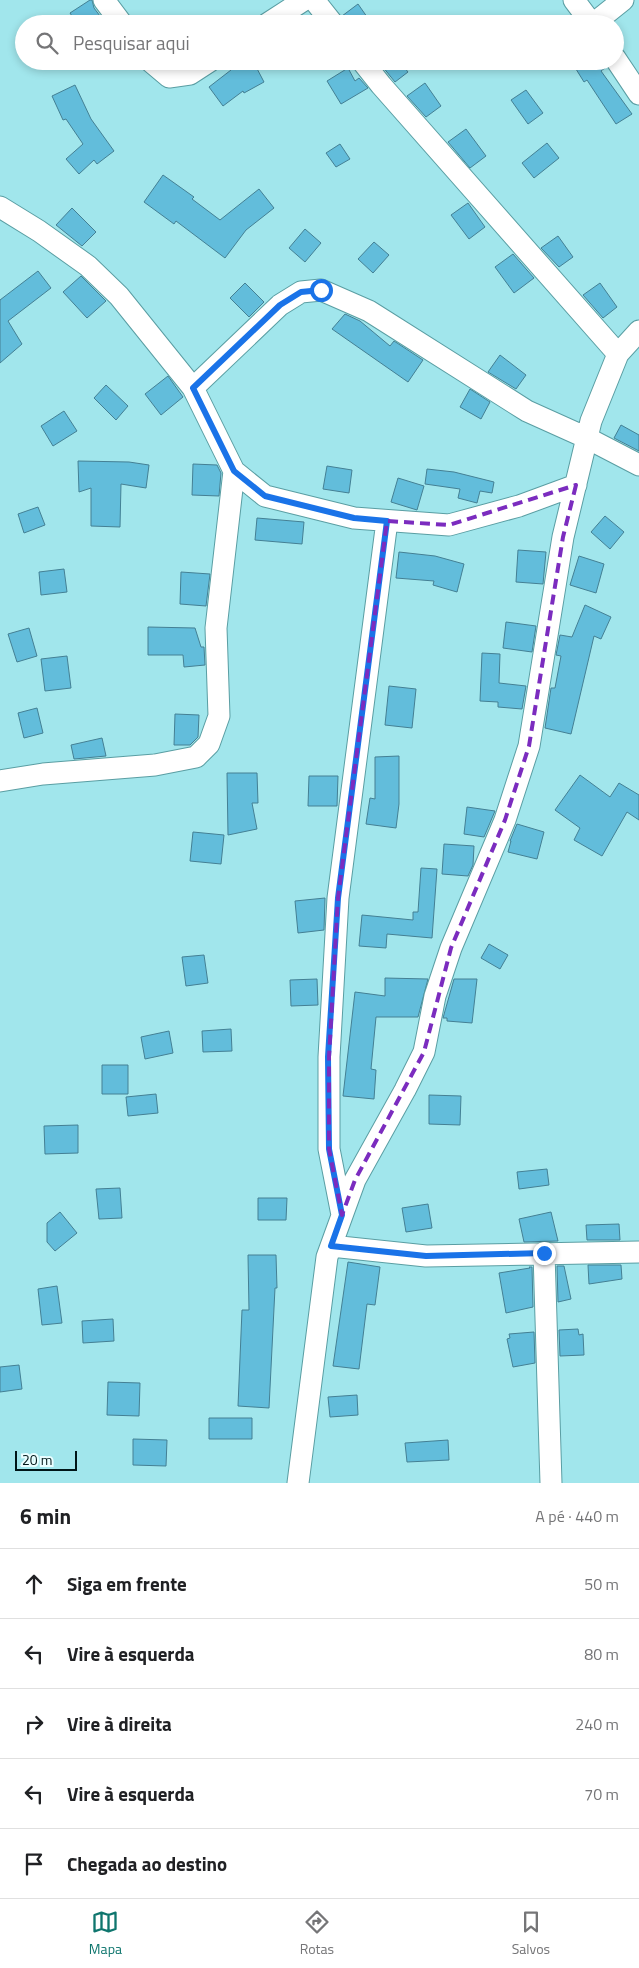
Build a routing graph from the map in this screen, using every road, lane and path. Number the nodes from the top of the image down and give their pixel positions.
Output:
1 (104, 0) edge
2 (304, 0) edge
3 (314, 0) edge
4 (574, 0) edge
5 (623, 0) edge
6 (115, 15) edge
7 (282, 15) edge
8 (326, 15) edge
9 (586, 15) edge
10 (604, 15) edge
11 (160, 70) edge
12 (196, 70) edge
13 (369, 70) edge
14 (623, 70) edge
15 (639, 94) edge
16 (0, 207) edge
17 (639, 331) edge
18 (618, 354) junction
19 (193, 388) junction
20 (587, 438) junction
21 (639, 465) edge
22 (234, 471) junction
23 (576, 485) junction
24 (387, 521) junction
25 (0, 781) edge
26 (342, 1215) junction
27 (331, 1246) junction
28 (639, 1252) edge
29 (544, 1253) junction
30 (298, 1483) edge
31 (551, 1483) edge

1 - 6 street
2 - 7 street
3 - 8 street
4 - 9 street
5 - 10 street
11 - 12 street
13 - 18 street
14 - 15 street
16 - 19 street
17 - 18 street
18 - 20 street
19 - 20 street
19 - 22 street
20 - 21 street
20 - 23 street
22 - 24 street
22 - 25 street
23 - 24 street
23 - 26 street
24 - 26 street
26 - 27 street
27 - 29 street
27 - 30 street
28 - 29 street
29 - 31 street

